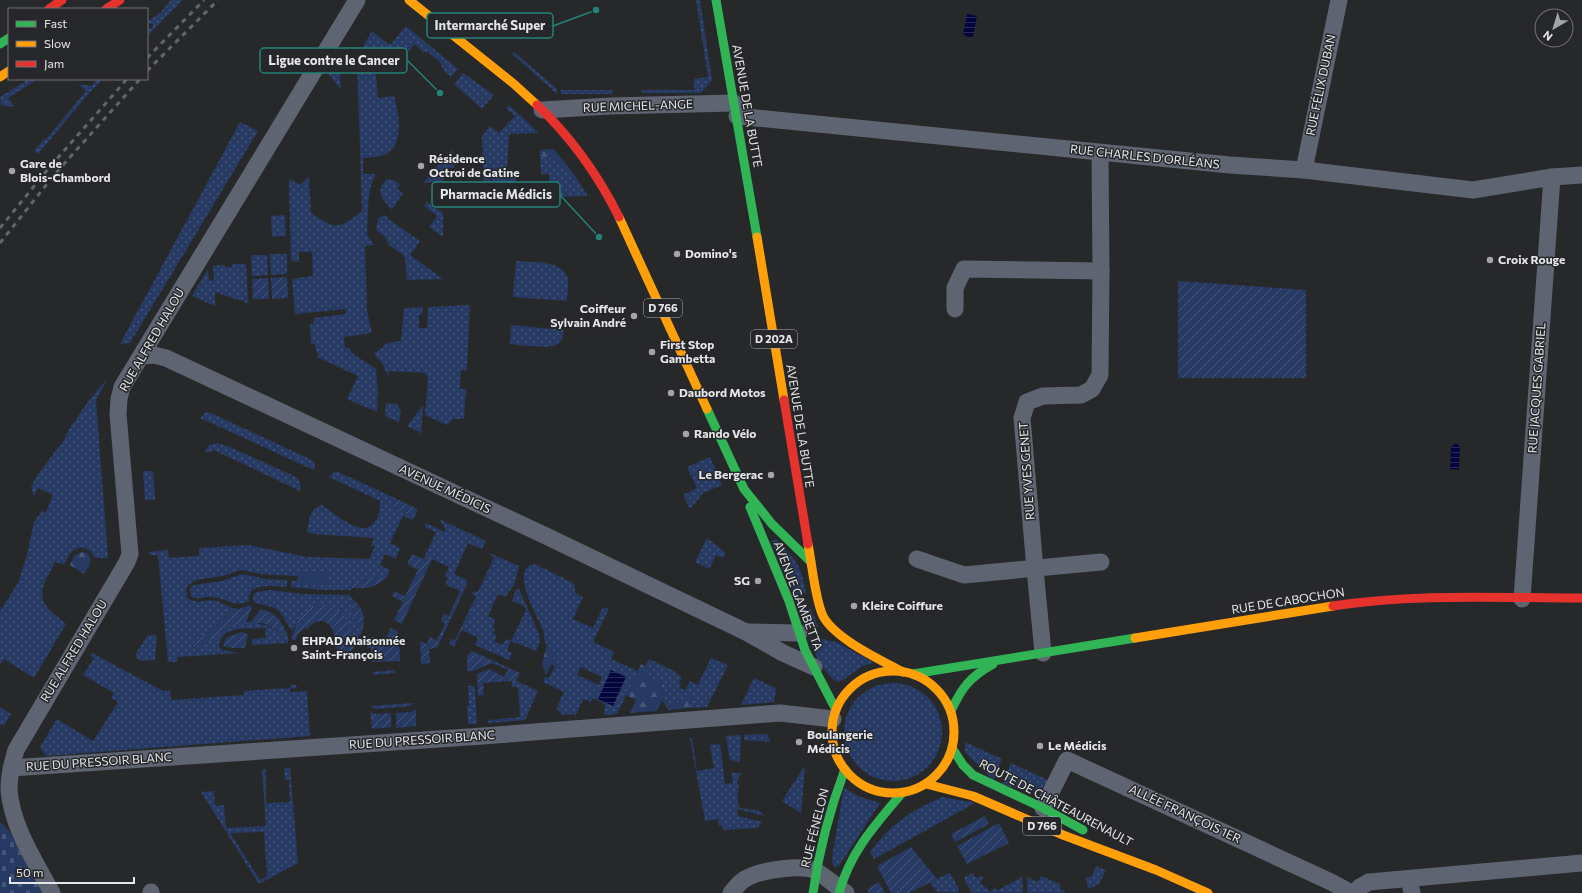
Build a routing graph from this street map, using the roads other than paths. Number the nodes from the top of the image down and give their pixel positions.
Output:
1 (62, 0) edge
2 (120, 0) edge
3 (357, 0) edge
4 (409, 0) edge
5 (716, 0) edge
6 (1339, 0) edge
7 (50, 8) edge
8 (108, 8) edge
9 (542, 110) junction
10 (736, 110) junction
11 (1100, 153) junction
12 (1304, 170) junction
13 (1582, 175) edge
14 (1552, 177) junction
15 (1101, 271) junction
16 (955, 310) dead end
17 (142, 356) junction
18 (744, 489) junction
19 (916, 559) dead end
20 (811, 562) junction
21 (1101, 562) dead end
22 (1035, 569) junction
23 (1582, 598) edge
24 (1522, 599) junction
25 (746, 632) junction
26 (799, 633) junction
27 (1044, 653) junction
28 (1001, 660) junction
29 (814, 667) junction
30 (903, 672) junction
31 (913, 674) junction
32 (951, 711) junction
33 (835, 715) junction
34 (952, 748) junction
35 (11, 768) junction
36 (845, 769) junction
37 (926, 784) junction
38 (902, 793) junction
39 (1043, 808) junction
40 (1582, 863) edge
41 (1156, 870) junction
42 (816, 871) junction
43 (1411, 886) edge
44 (842, 892) edge
45 (52, 893) edge
46 (731, 893) edge
47 (813, 893) edge
48 (1208, 893) edge
49 (1353, 893) edge

1 - 7 main road
2 - 8 main road
3 - 17 street, RUE ALFRED HALOU
4 - 9 main road, D 766
5 - 10 main road, AVENUE DE LA BUTTE / D 202A
6 - 12 street, RUE FÉLIX DUBAN
9 - 10 street, RUE MICHEL-ANGE
9 - 18 main road, D 766
10 - 11 street, RUE CHARLES D'ORLÉANS
10 - 20 main road, AVENUE DE LA BUTTE / D 202A
11 - 12 street, RUE CHARLES D'ORLÉANS
11 - 15 street, RUE YVES GENET
12 - 14 street, RUE CHARLES D'ORLÉANS
13 - 14 street, RUE CHARLES D'ORLÉANS
14 - 24 street, RUE JACQUES GABRIEL
15 - 16 street
15 - 22 street, RUE YVES GENET
17 - 25 street, AVENUE MÉDICIS
17 - 35 street, RUE ALFRED HALOU
18 - 20 main road, D 766
18 - 26 main road, AVENUE GAMBETTA / D 766
19 - 22 street
20 - 30 main road, AVENUE DE LA BUTTE / D 202A
21 - 22 street
22 - 27 street, RUE YVES GENET
23 - 24 main road, RUE DE CABOCHON
24 - 27 main road, RUE DE CABOCHON
25 - 26 street, AVENUE MÉDICIS
25 - 29 street, AVENUE MÉDICIS
26 - 29 main road, AVENUE GAMBETTA / D 766
27 - 28 main road, RUE DE CABOCHON
28 - 31 main road, RUE DE CABOCHON
28 - 32 main road, RUE DE CABOCHON
29 - 33 main road, AVENUE GAMBETTA / D 766
30 - 31 main road
30 - 33 main road
31 - 32 main road
32 - 34 main road
33 - 35 street, RUE DU PRESSOIR BLANC
33 - 36 main road
34 - 37 main road
34 - 39 main road, ROUTE DE CHÂTEAURENAULT / D 766
35 - 45 street, RUE ALFRED HALOU
36 - 38 main road
36 - 42 main road, RUE FÉNELON
37 - 38 main road
37 - 41 main road, ROUTE DE CHÂTEAURENAULT / D 766
38 - 44 main road
39 - 41 main road, ROUTE DE CHÂTEAURENAULT / D 766
39 - 49 street, ALLÉE FRANÇOIS 1ER
40 - 43 street
41 - 48 main road, ROUTE DE CHÂTEAURENAULT / D 766
42 - 44 street
42 - 46 street
42 - 47 main road, RUE FÉNELON
43 - 49 street

